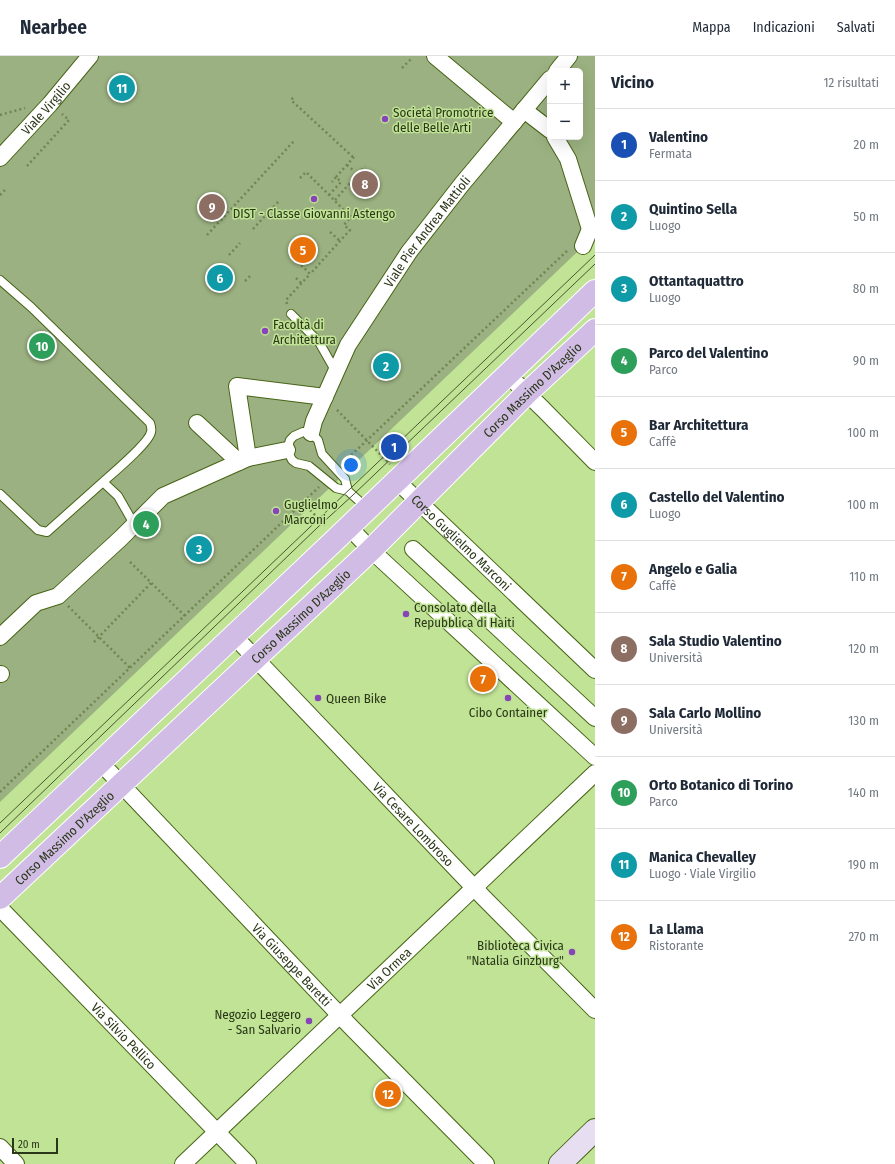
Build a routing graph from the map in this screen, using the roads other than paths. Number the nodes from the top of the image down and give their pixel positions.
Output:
1 (90, 56) edge
2 (435, 56) edge
3 (569, 56) edge
4 (559, 68) edge
5 (547, 83) edge
6 (519, 116) junction
7 (547, 129) edge
8 (556, 140) edge
9 (0, 158) edge
10 (583, 246) dead end
11 (0, 280) edge
12 (595, 290) edge
13 (290, 314) road end
14 (595, 330) edge
15 (336, 372) junction
16 (508, 375) junction
17 (527, 394) junction
18 (324, 399) junction
19 (197, 423) dead end
20 (311, 433) junction
21 (288, 450) junction
22 (243, 460) junction
23 (595, 462) edge
24 (396, 481) junction
25 (103, 482) junction
26 (348, 491) junction
27 (0, 494) edge
28 (419, 503) junction
29 (368, 508) junction
30 (134, 524) junction
31 (348, 527) junction
32 (413, 549) dead end
33 (372, 550) junction
34 (234, 636) junction
35 (0, 637) edge
36 (255, 659) junction
37 (595, 670) edge
38 (595, 718) edge
39 (595, 757) edge
40 (100, 762) junction
41 (595, 773) edge
42 (120, 784) junction
43 (0, 856) edge
44 (474, 887) junction
45 (0, 898) edge
46 (0, 908) edge
47 (595, 1010) edge
48 (340, 1015) junction
49 (595, 1130) edge
50 (217, 1132) junction
51 (0, 1148) edge
52 (16, 1164) edge
53 (183, 1164) edge
54 (248, 1164) edge
55 (486, 1164) edge
56 (560, 1164) edge

1 - 9 street, Viale Virgilio
2 - 6 street
3 - 4 street
5 - 6 street, Viale Pier Andrea Mattioli
6 - 7 street
6 - 15 street, Viale Pier Andrea Mattioli
8 - 10 street
11 - 25 lane
12 - 16 main road
13 - 15 lane
14 - 17 main road, Corso Massimo D'Azeglio
15 - 18 street, Viale Pier Andrea Mattioli
16 - 17 street
16 - 24 main road
17 - 23 street
17 - 28 main road, Corso Massimo D'Azeglio
18 - 20 street, Viale Pier Andrea Mattioli
18 - 22 street
19 - 22 street
20 - 21 lane
20 - 26 lane
21 - 22 street
21 - 26 lane
22 - 30 street
24 - 28 street, Corso Guglielmo Marconi
24 - 29 main road
25 - 27 lane
25 - 30 lane
26 - 29 lane
28 - 33 main road, Corso Massimo D'Azeglio
28 - 37 street, Corso Guglielmo Marconi
29 - 31 main road
30 - 35 street
31 - 33 street
31 - 34 main road
32 - 38 street
33 - 36 main road, Corso Massimo D'Azeglio
33 - 39 street
34 - 36 street, Via Cesare Lombroso
34 - 40 main road
36 - 42 main road, Corso Massimo D'Azeglio
36 - 44 street, Via Cesare Lombroso
40 - 42 street, Via Giuseppe Baretti
40 - 43 main road
41 - 44 street, Via Ormea
42 - 45 main road, Corso Massimo D'Azeglio
42 - 48 street, Via Giuseppe Baretti
44 - 47 street, Via Cesare Lombroso
44 - 48 street, Via Ormea
46 - 50 street, Via Silvio Pellico
48 - 50 street, Via Ormea
48 - 55 street, Via Giuseppe Baretti
49 - 56 street
50 - 53 street, Via Ormea
50 - 54 street, Via Silvio Pellico
51 - 52 street

